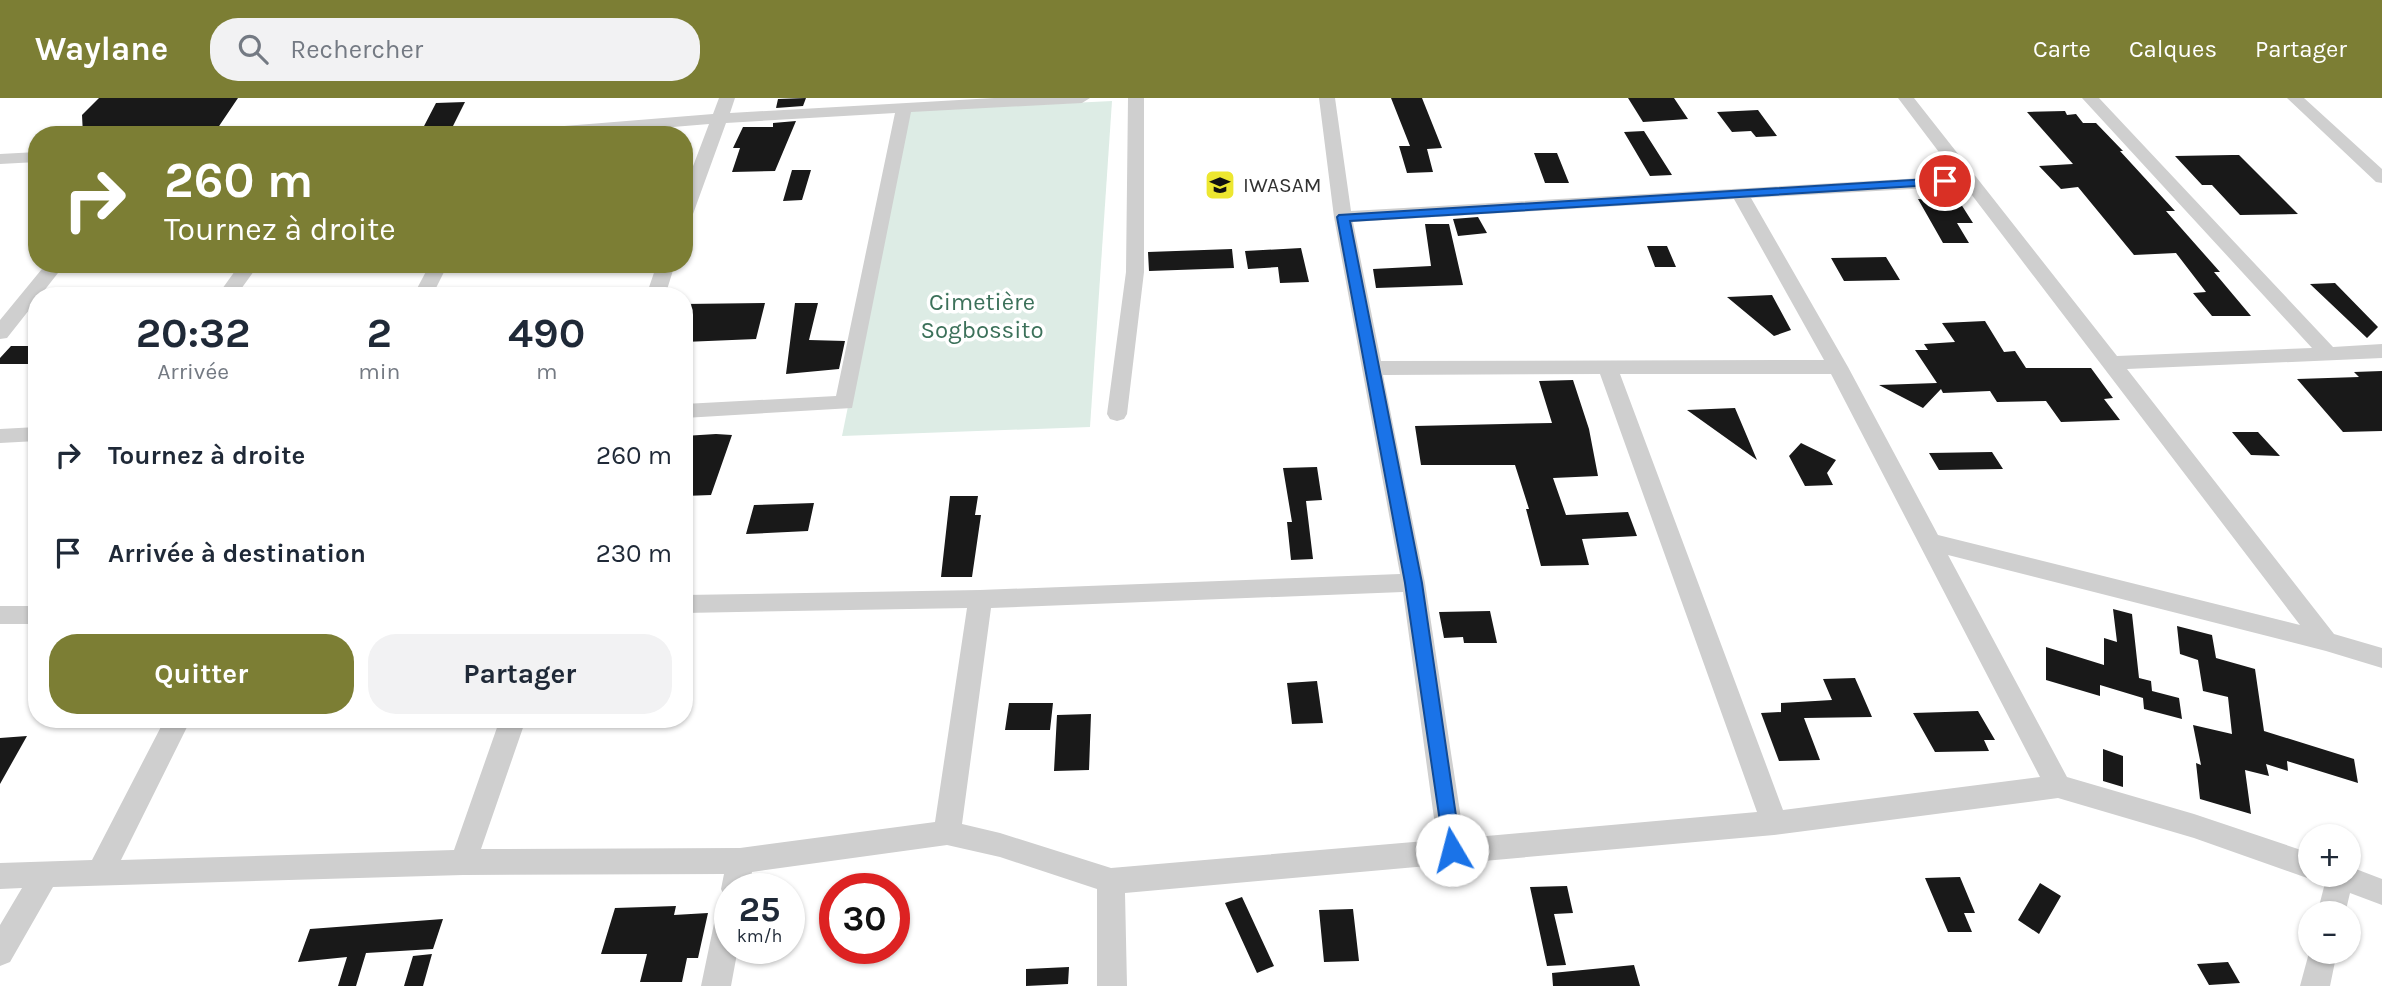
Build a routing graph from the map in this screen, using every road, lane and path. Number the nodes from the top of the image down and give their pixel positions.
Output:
1 (727, 98) edge
2 (1082, 98) edge
3 (1136, 98) edge
4 (1327, 98) edge
5 (1906, 98) edge
6 (2090, 98) edge
7 (2295, 98) edge
8 (904, 107) junction
9 (719, 118) junction
10 (623, 126) edge
11 (28, 157) edge
12 (0, 159) edge
13 (2382, 177) edge
14 (1970, 180) junction
15 (693, 190) edge
16 (1739, 193) junction
17 (1343, 217) junction
18 (49, 273) edge
19 (37, 287) edge
20 (28, 298) edge
21 (0, 333) edge
22 (2382, 351) edge
23 (2328, 354) junction
24 (2112, 363) junction
25 (1374, 368) junction
26 (1608, 368) junction
27 (1838, 368) junction
28 (693, 411) edge
29 (1117, 414) dead end
30 (28, 434) edge
31 (0, 436) edge
32 (1931, 542) junction
33 (1413, 583) junction
34 (980, 599) junction
35 (693, 604) edge
36 (0, 615) edge
37 (28, 615) edge
38 (2326, 641) junction
39 (2382, 658) edge
40 (173, 728) edge
41 (510, 728) edge
42 (2058, 786) junction
43 (1774, 823) junction
44 (947, 834) junction
45 (1452, 850) junction
46 (740, 861) junction
47 (463, 862) junction
48 (2298, 862) edge
49 (738, 873) edge
50 (45, 875) junction
51 (99, 875) junction
52 (0, 876) edge
53 (1111, 881) junction
54 (2361, 884) edge
55 (2382, 892) edge
56 (0, 952) edge
57 (720, 964) edge
58 (2320, 964) edge
59 (716, 986) edge
60 (1112, 986) edge
61 (2315, 986) edge

1 - 9 street
2 - 8 street
3 - 29 street
4 - 17 street
5 - 14 street
6 - 23 street
7 - 13 street
8 - 9 street
8 - 28 street
9 - 10 street
9 - 15 street
11 - 12 street
14 - 16 street
14 - 24 street
16 - 17 street
16 - 27 street
17 - 25 street
18 - 19 street
20 - 21 street
22 - 23 street
23 - 24 street
24 - 38 street
25 - 26 street
25 - 33 street
26 - 27 street
26 - 43 street
27 - 32 street
30 - 31 street
32 - 38 street
32 - 42 street
33 - 34 street
33 - 45 street
34 - 35 street
34 - 44 street
36 - 37 street
38 - 39 street
40 - 51 street
41 - 47 street
42 - 43 street
42 - 48 street
43 - 45 street
44 - 46 street
44 - 53 street
45 - 53 street
46 - 47 street
46 - 49 street
47 - 51 street
50 - 51 street
50 - 52 street
50 - 56 street
53 - 60 street
54 - 55 street
57 - 59 street
58 - 61 street

